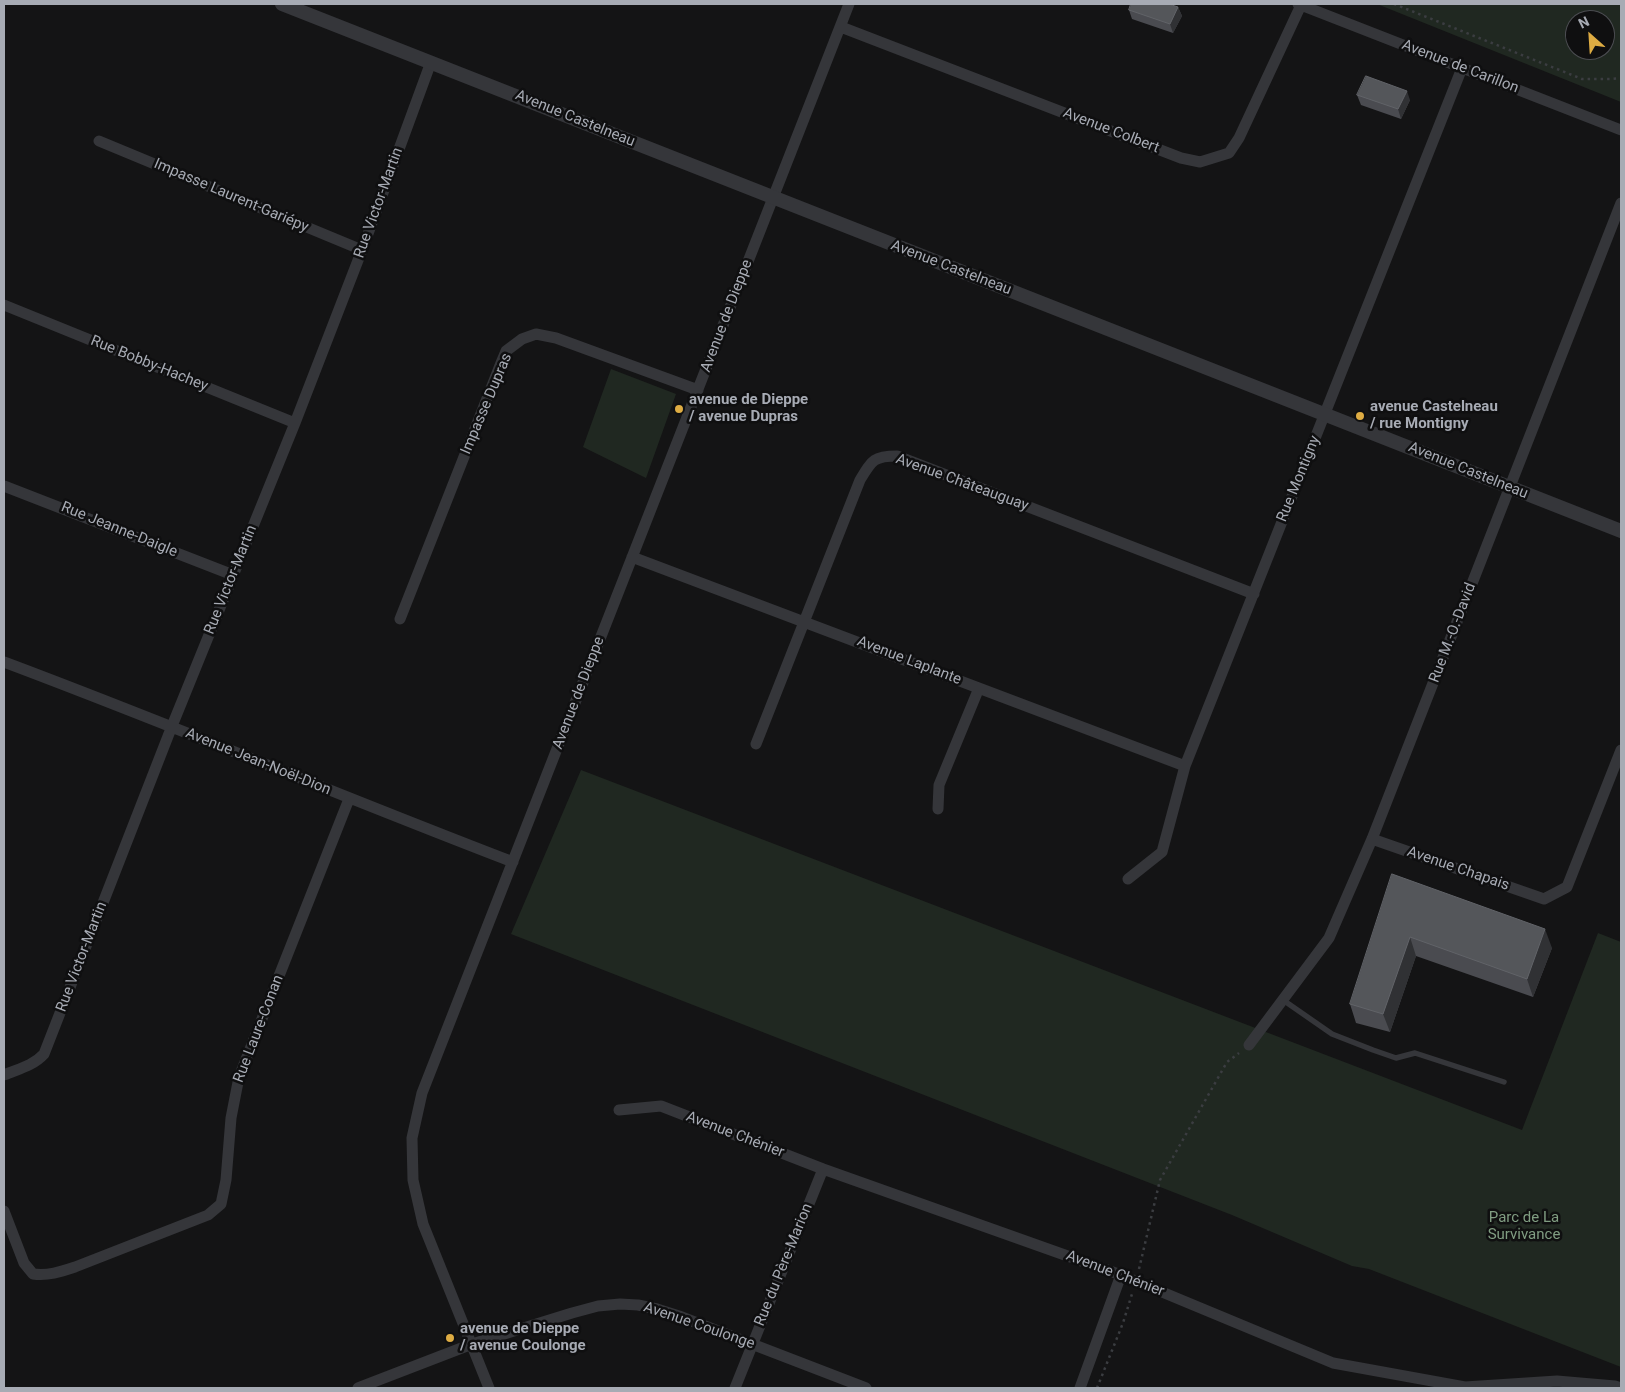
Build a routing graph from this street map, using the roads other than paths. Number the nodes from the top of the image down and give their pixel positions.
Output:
1 (282, 4) edge
2 (849, 4) edge
3 (1300, 4) edge
4 (841, 26) junction
5 (432, 62) junction
6 (1462, 68) junction
7 (1621, 130) edge
8 (100, 141) dead end
9 (773, 198) junction
10 (1621, 203) edge
11 (362, 250) junction
12 (4, 305) edge
13 (698, 390) junction
14 (1325, 414) junction
15 (295, 423) junction
16 (4, 486) edge
17 (1510, 488) junction
18 (1621, 531) edge
19 (632, 557) junction
20 (233, 575) junction
21 (1254, 594) junction
22 (400, 619) dead end
23 (803, 622) junction
24 (4, 662) edge
25 (978, 688) junction
26 (172, 726) junction
27 (756, 744) dead end
28 (1621, 750) edge
29 (1185, 766) junction
30 (349, 799) junction
31 (938, 809) dead end
32 (1372, 839) junction
33 (513, 862) junction
34 (1128, 879) dead end
35 (1282, 1000) junction
36 (1249, 1045) road end
37 (4, 1075) edge
38 (1504, 1082) dead end
39 (619, 1110) dead end
40 (823, 1169) junction
41 (4, 1212) edge
42 (1122, 1275) junction
43 (472, 1344) junction
44 (752, 1344) junction
45 (358, 1388) edge
46 (489, 1388) edge
47 (735, 1388) edge
48 (866, 1388) edge
49 (1080, 1388) edge
50 (1621, 1388) edge

1 - 5 street, Avenue Castelneau
2 - 4 street, Avenue de Dieppe
3 - 4 street, Avenue Colbert
3 - 6 street, Avenue de Carillon
4 - 9 street, Avenue de Dieppe
5 - 9 street, Avenue Castelneau
5 - 11 street, Rue Victor-Martin
6 - 7 street, Avenue de Carillon
6 - 14 street, Rue Montigny
8 - 11 street, Impasse Laurent-Gariépy
9 - 13 street, Avenue de Dieppe
9 - 14 street, Avenue Castelneau
10 - 17 street, Rue M.-O.-David
11 - 15 street, Rue Victor-Martin
12 - 15 street, Rue Bobby-Hachey
13 - 19 street, Avenue de Dieppe
13 - 22 street, Impasse Dupras
14 - 17 street, Avenue Castelneau
14 - 21 street, Rue Montigny
15 - 20 street, Rue Victor-Martin
16 - 20 street, Rue Jeanne-Daigle
17 - 18 street, Avenue Castelneau
17 - 32 street, Rue M.-O.-David
19 - 23 street, Avenue Laplante
19 - 33 street, Avenue de Dieppe
20 - 26 street, Rue Victor-Martin
21 - 23 street, Avenue Châteauguay
21 - 29 street, Rue Montigny
23 - 25 street, Avenue Laplante
23 - 27 street, Avenue Châteauguay
24 - 26 street, Avenue Jean-Noël-Dion
25 - 29 street, Avenue Laplante
25 - 31 street
26 - 30 street, Avenue Jean-Noël-Dion
26 - 37 street, Rue Victor-Martin
28 - 32 street, Avenue Chapais
29 - 34 street, Rue Montigny
30 - 33 street, Avenue Jean-Noël-Dion
30 - 41 street, Rue Laure-Conan
32 - 35 street, Rue M.-O.-David
33 - 43 street, Avenue de Dieppe
35 - 36 street, Rue M.-O.-David
35 - 38 lane
39 - 40 street, Avenue Chénier
40 - 42 street, Avenue Chénier
40 - 44 street, Rue du Père-Marion
42 - 49 street
42 - 50 street, Avenue Chénier
43 - 44 street, Avenue Coulonge
43 - 45 street, Avenue Coulonge
43 - 46 street, Avenue de Dieppe
44 - 47 street, Rue du Père-Marion
44 - 48 street, Avenue Coulonge

